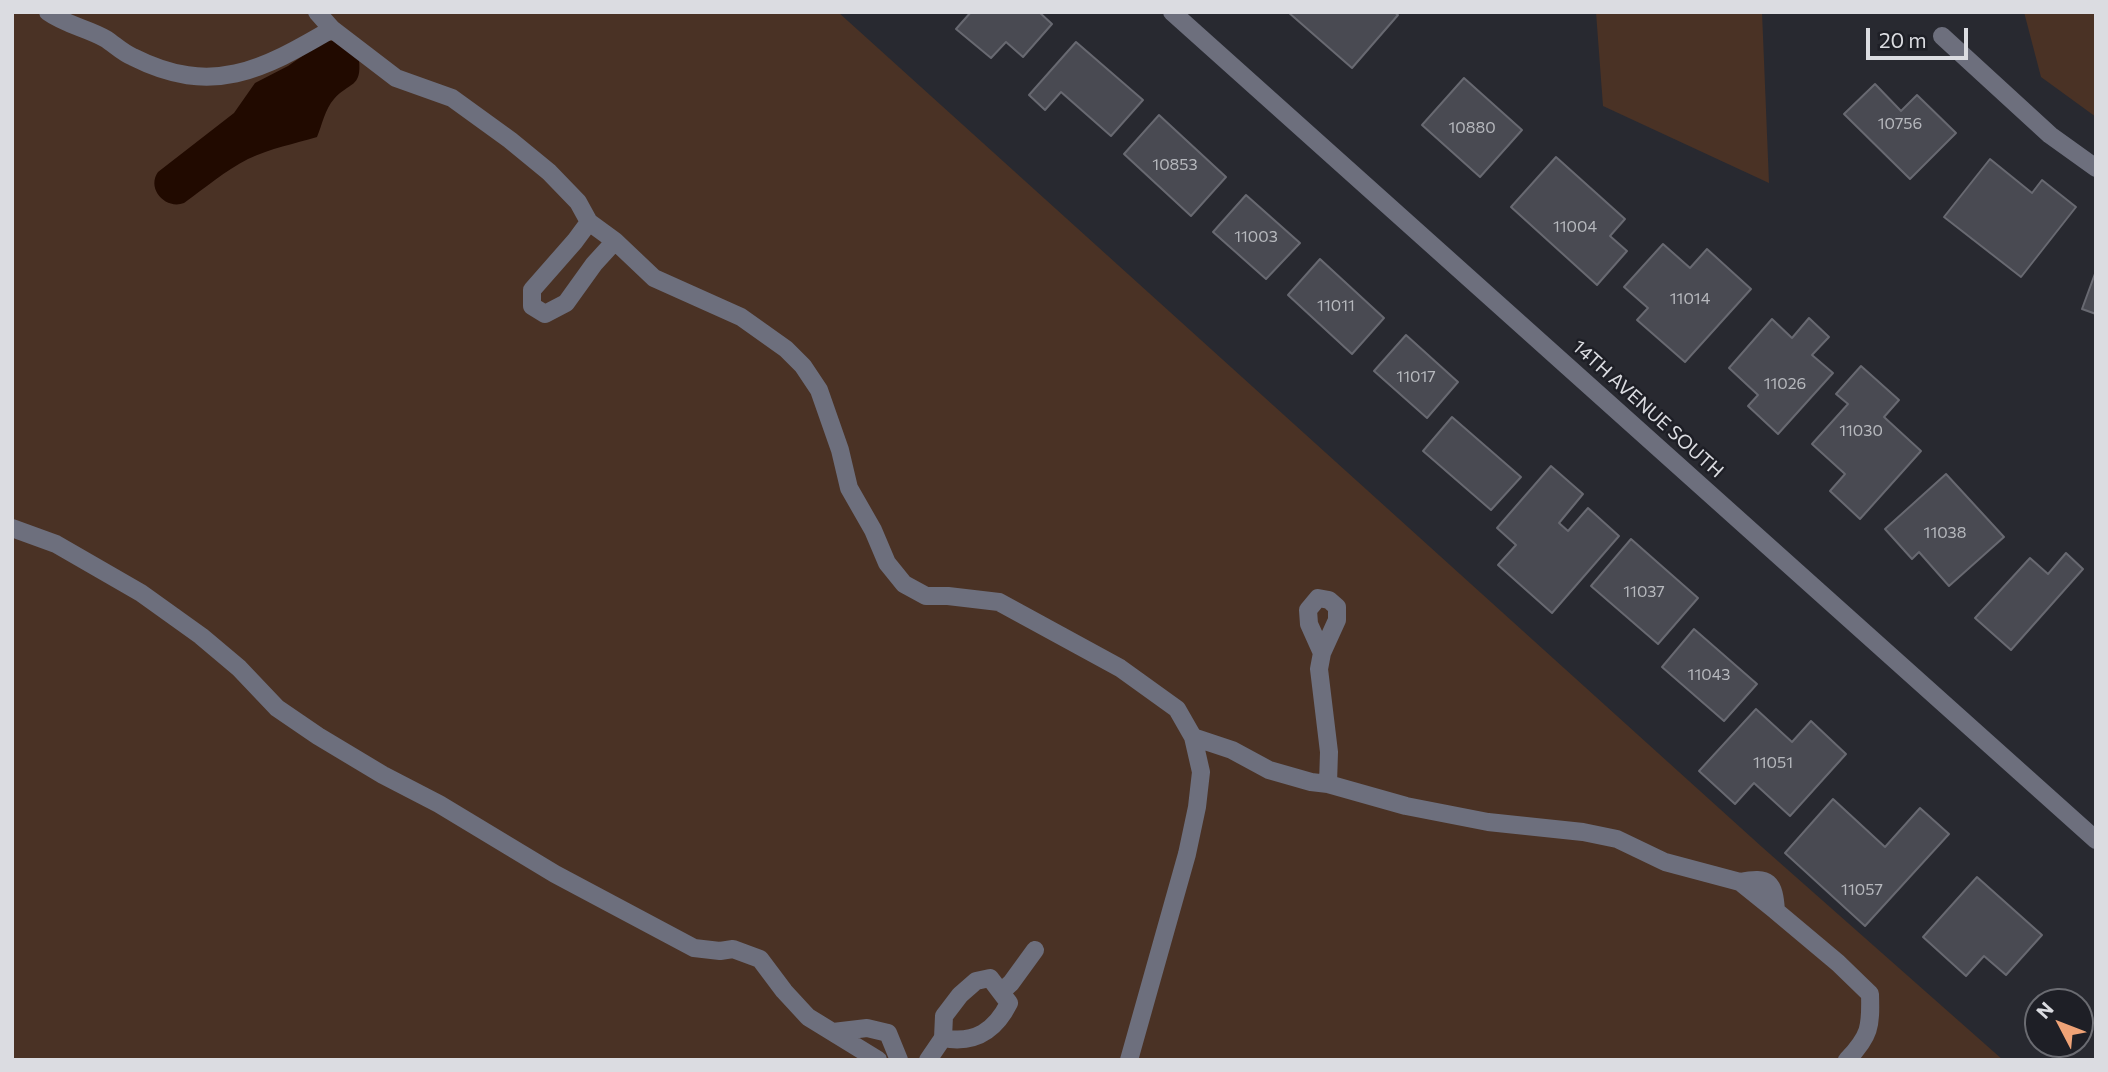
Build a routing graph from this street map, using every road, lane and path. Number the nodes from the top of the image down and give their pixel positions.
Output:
1 (48, 12) edge
2 (317, 12) edge
3 (1172, 12) edge
4 (332, 29) junction
5 (1942, 36) dead end
6 (2096, 167) edge
7 (589, 222) junction
8 (615, 242) junction
9 (12, 528) edge
10 (1322, 653) dead end
11 (1193, 737) junction
12 (1328, 783) junction
13 (2096, 839) edge
14 (1035, 950) dead end
15 (1001, 992) junction
16 (834, 1032) junction
17 (943, 1038) junction
18 (878, 1060) edge
19 (899, 1060) edge
20 (928, 1060) edge
21 (1129, 1060) edge
22 (1847, 1060) edge

1 - 4 street
2 - 4 street
3 - 13 street, 14TH AVENUE SOUTH
4 - 7 street
5 - 6 street
7 - 8 street
7 - 8 street
8 - 11 street
9 - 16 street
10 - 12 street
11 - 12 street
11 - 21 street
12 - 22 street
14 - 15 street
15 - 17 street
15 - 17 street
16 - 18 street
16 - 19 street
17 - 20 street

